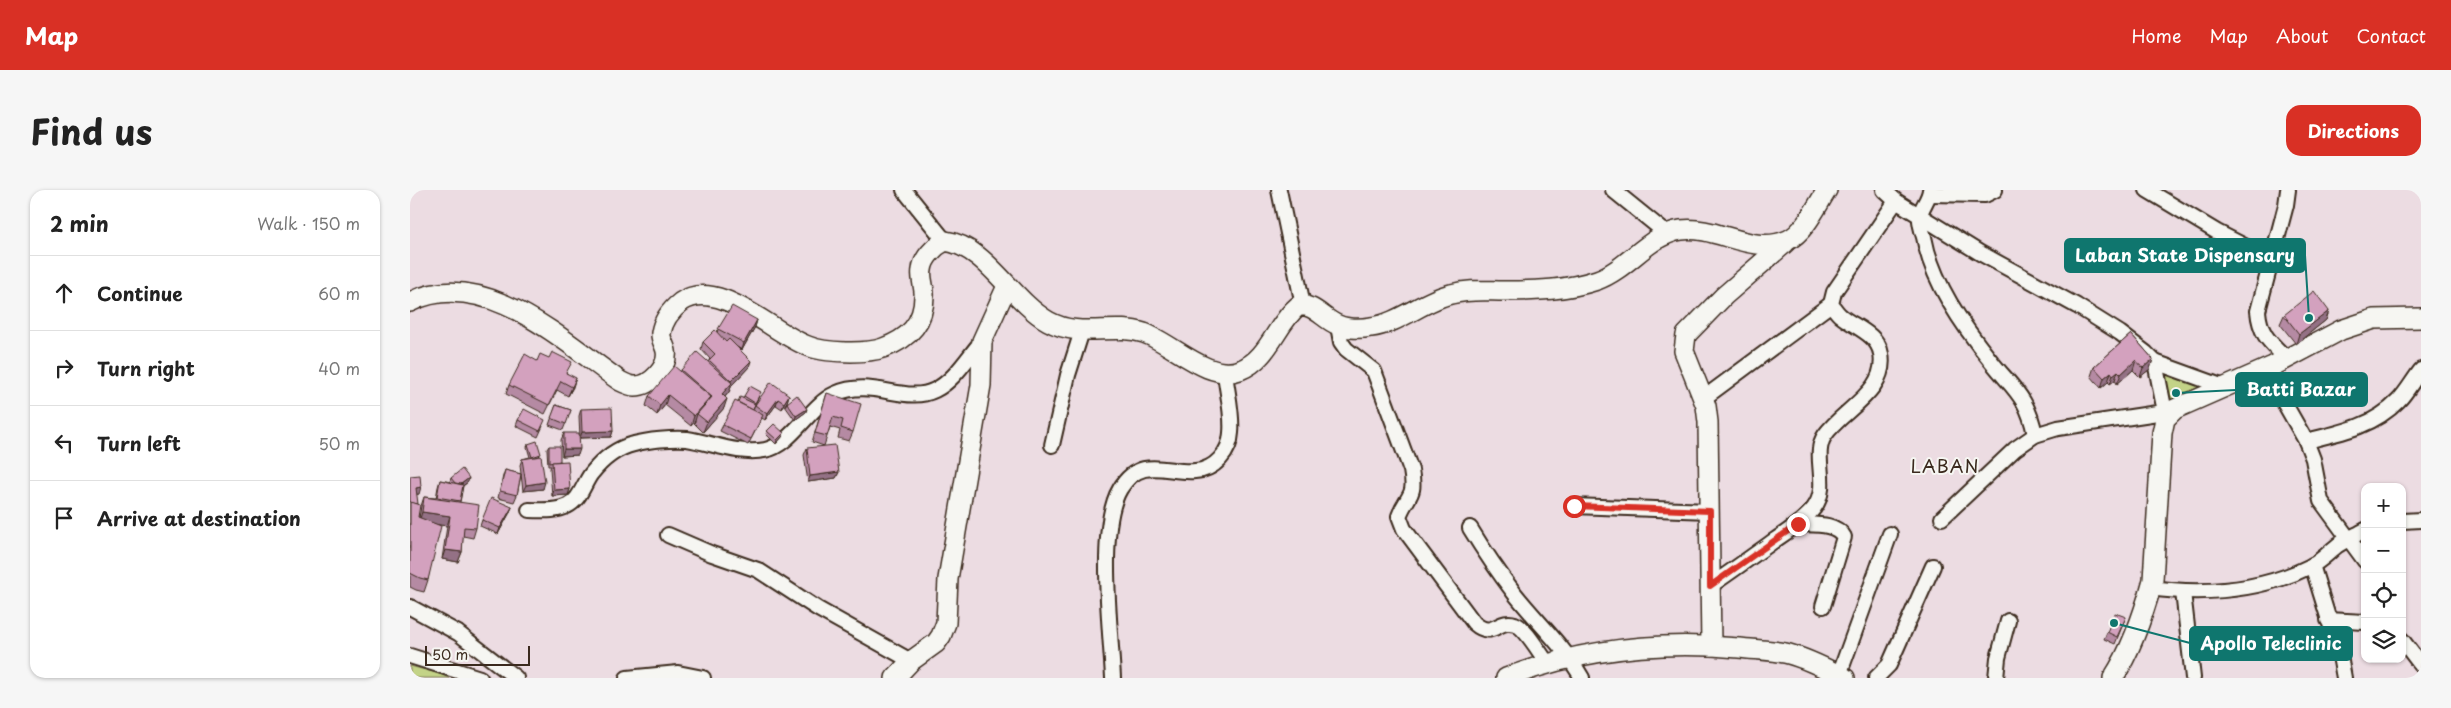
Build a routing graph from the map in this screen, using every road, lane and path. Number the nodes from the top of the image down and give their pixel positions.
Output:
1 (904, 190) edge
2 (1279, 190) edge
3 (1613, 190) edge
4 (1827, 190) edge
5 (1884, 190) edge
6 (1995, 190) edge
7 (2147, 190) edge
8 (2288, 190) edge
9 (1930, 192) edge
10 (1896, 201) junction
11 (1920, 216) junction
12 (1666, 233) junction
13 (1790, 239) junction
14 (945, 241) junction
15 (2272, 260) junction
16 (1007, 286) junction
17 (410, 302) edge
18 (1831, 304) junction
19 (1303, 305) junction
20 (2421, 318) edge
21 (1338, 326) junction
22 (1082, 331) junction
23 (982, 341) junction
24 (2286, 358) junction
25 (2155, 362) junction
26 (2265, 369) junction
27 (1225, 372) junction
28 (2418, 379) edge
29 (2224, 387) junction
30 (1704, 398) junction
31 (2165, 414) junction
32 (2035, 434) junction
33 (2306, 441) junction
34 (1052, 445) dead end
35 (1574, 506) dead end
36 (529, 510) dead end
37 (1710, 511) junction
38 (1942, 518) dead end
39 (2421, 520) edge
40 (2406, 521) edge
41 (1798, 524) junction
42 (1470, 528) dead end
43 (2361, 532) edge
44 (1890, 534) dead end
45 (668, 536) dead end
46 (2350, 539) junction
47 (2361, 555) edge
48 (2312, 565) junction
49 (1933, 566) dead end
50 (1710, 586) junction
51 (2150, 588) junction
52 (2183, 592) junction
53 (1823, 606) dead end
54 (410, 607) edge
55 (2328, 620) junction
56 (2008, 621) dead end
57 (2361, 622) edge
58 (2406, 645) edge
59 (1710, 646) junction
60 (410, 656) edge
61 (1571, 659) junction
62 (911, 661) junction
63 (1548, 664) junction
64 (2421, 665) edge
65 (1527, 674) edge
66 (1842, 677) edge
67 (480, 678) edge
68 (516, 678) edge
69 (627, 678) edge
70 (703, 678) edge
71 (896, 678) edge
72 (1113, 678) edge
73 (1506, 678) edge
74 (1582, 678) edge
75 (1876, 678) edge
76 (1996, 678) edge
77 (2113, 678) edge
78 (2194, 678) edge
79 (2344, 678) edge

1 - 14 street
2 - 19 street
3 - 12 street
4 - 13 street
5 - 10 street
6 - 9 street
7 - 15 street
8 - 15 street
9 - 11 street
10 - 11 street
10 - 18 street
11 - 25 street
11 - 32 street
12 - 13 street
12 - 21 street
13 - 30 street
14 - 16 street
14 - 17 street
15 - 24 street
16 - 22 street
16 - 23 street
18 - 30 street
18 - 41 street
19 - 21 street
19 - 27 street
20 - 24 street
21 - 63 street
22 - 27 street
22 - 34 street
23 - 36 street
23 - 62 street
24 - 26 street
25 - 29 street
25 - 31 street
26 - 29 street
26 - 33 street
27 - 72 street
28 - 33 street
29 - 31 street
30 - 37 street
31 - 32 street
31 - 51 street
32 - 38 street
33 - 46 street
35 - 37 street
37 - 50 street
39 - 40 street
41 - 50 street
41 - 53 street
42 - 61 street
43 - 46 street
44 - 66 street
45 - 62 street
46 - 47 street
46 - 48 street
48 - 52 street
48 - 55 street
49 - 75 street
50 - 59 street
51 - 52 street
51 - 77 street
52 - 78 street
54 - 68 street
55 - 57 street
55 - 79 street
56 - 76 street
58 - 64 street
59 - 61 street
59 - 66 street
60 - 67 street
61 - 63 street
61 - 74 street
62 - 71 street
63 - 65 street
65 - 73 street
69 - 70 street

